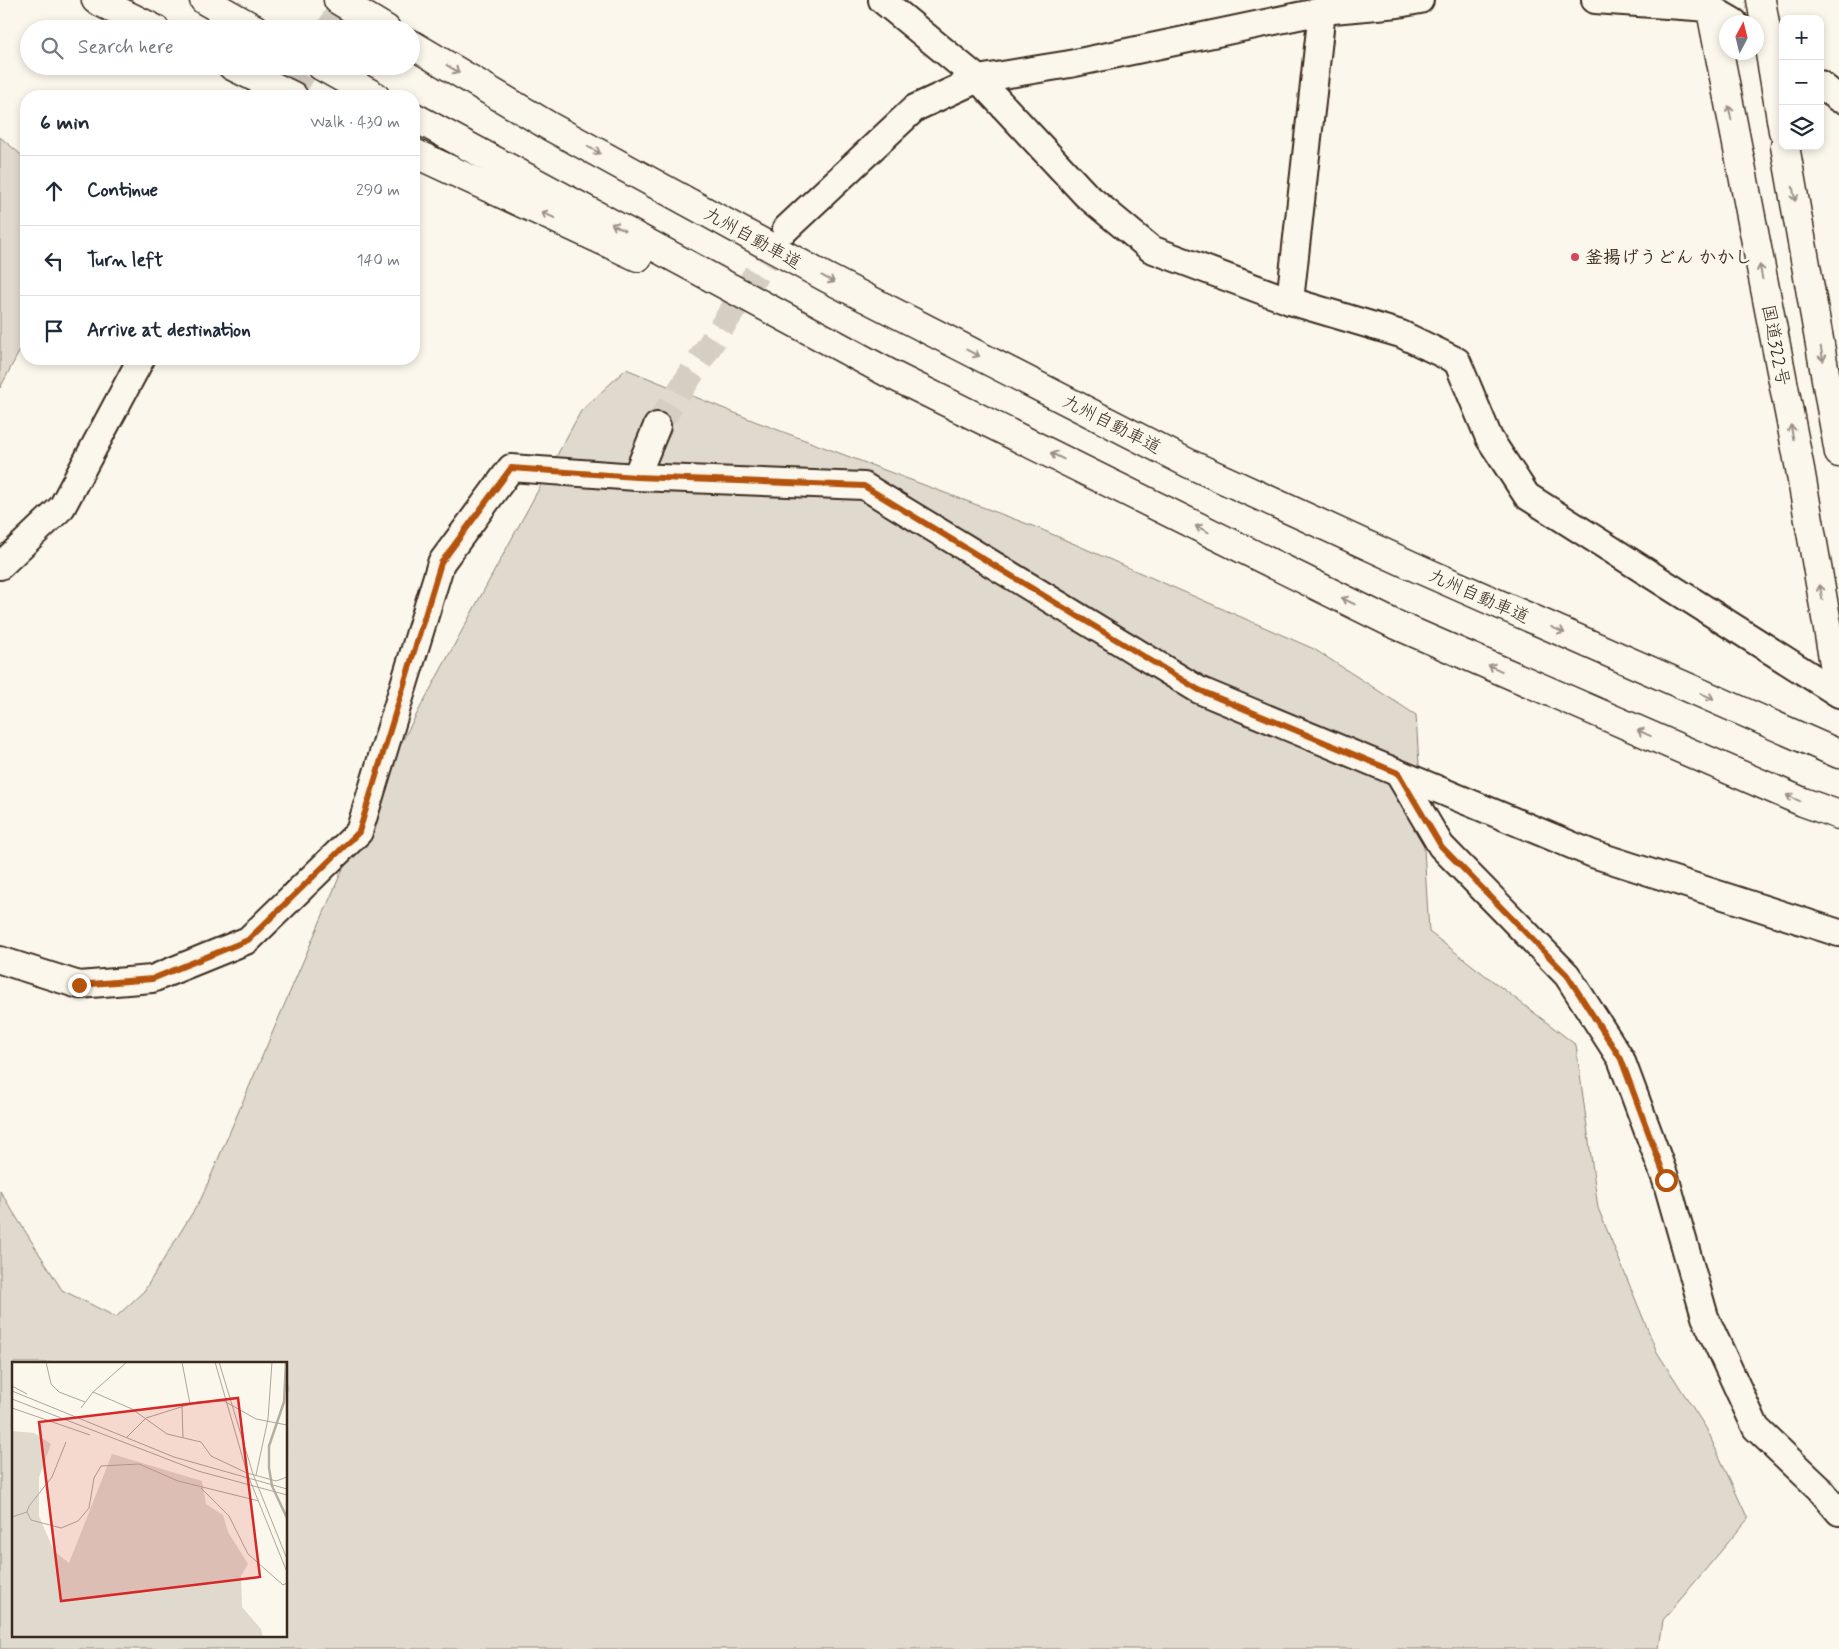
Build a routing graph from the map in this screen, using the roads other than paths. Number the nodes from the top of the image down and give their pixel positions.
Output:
1 (96, 0) edge
2 (204, 0) edge
3 (338, 0) edge
4 (882, 0) edge
5 (1595, 0) edge
6 (1760, 0) edge
7 (1405, 1) edge
8 (1709, 4) edge
9 (1322, 11) junction
10 (1724, 15) edge
11 (137, 20) edge
12 (238, 20) edge
13 (371, 20) edge
14 (1769, 45) edge
15 (420, 49) edge
16 (250, 75) edge
17 (337, 75) edge
18 (978, 79) junction
19 (1824, 87) edge
20 (281, 90) edge
21 (364, 90) edge
22 (1839, 99) edge
23 (1779, 106) edge
24 (420, 120) edge
25 (1786, 150) edge
26 (420, 156) edge
27 (786, 229) tunnel mouth
28 (1290, 301) junction
29 (138, 365) edge
30 (894, 376) junction
31 (657, 426) tunnel mouth
32 (1839, 453) edge
33 (636, 477) junction
34 (0, 566) edge
35 (1839, 693) edge
36 (1839, 754) edge
37 (1398, 773) junction
38 (1839, 815) edge
39 (1839, 933) edge
40 (0, 960) edge
41 (1839, 1512) edge

1 - 11 highway
2 - 12 highway
3 - 13 highway
4 - 18 street
5 - 8 street
6 - 14 highway
7 - 9 street
8 - 10 street
35 -> 8 highway, 国道322号
9 - 18 street
9 - 28 street
14 - 23 highway
15 -> 36 highway, 九州自動車道
16 - 20 highway
17 - 21 highway
18 - 27 street
18 - 28 street
19 - 22 street
30 -> 24 highway
25 -> 32 highway
30 -> 26 highway
28 - 35 street
29 - 34 street
38 -> 30 highway
31 - 33 street
33 - 37 street
33 - 40 street
37 - 39 street
37 - 41 street

